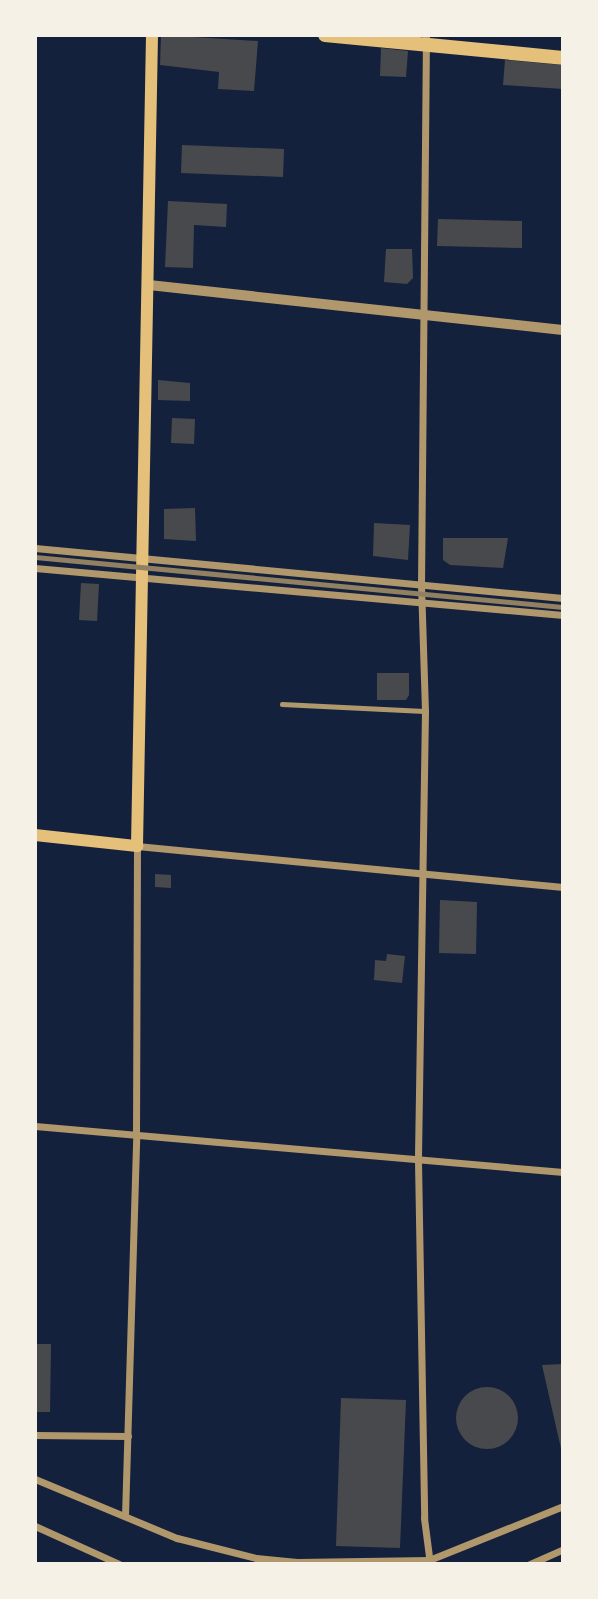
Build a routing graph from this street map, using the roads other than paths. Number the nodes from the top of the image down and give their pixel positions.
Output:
1 (152, 35) edge
2 (326, 35) edge
3 (426, 40) edge
4 (563, 58) edge
5 (149, 285) junction
6 (423, 315) junction
7 (563, 330) edge
8 (35, 548) edge
9 (142, 557) junction
10 (35, 568) edge
11 (143, 576) junction
12 (421, 584) junction
13 (563, 598) edge
14 (421, 600) junction
15 (563, 615) edge
16 (282, 704) dead end
17 (425, 711) junction
18 (35, 835) edge
19 (137, 846) junction
20 (422, 875) junction
21 (563, 887) edge
22 (35, 1126) edge
23 (136, 1135) junction
24 (418, 1161) junction
25 (563, 1172) edge
26 (35, 1435) edge
27 (128, 1436) junction
28 (35, 1479) edge
29 (563, 1506) edge
30 (125, 1516) junction
31 (35, 1526) edge
32 (563, 1549) edge
33 (430, 1562) edge
34 (119, 1564) edge
35 (530, 1564) edge

1 - 5 main road
2 - 3 main road
3 - 4 main road
3 - 6 street
5 - 6 street
5 - 9 main road
6 - 7 street
6 - 12 street
8 - 9 street
9 - 11 main road
9 - 12 street
10 - 11 street
11 - 14 street
11 - 19 main road
12 - 13 street
12 - 14 street
14 - 15 street
14 - 17 street
16 - 17 lane
17 - 20 street
18 - 19 main road
19 - 20 street
19 - 23 street
20 - 21 street
20 - 24 street
22 - 23 street
23 - 24 street
23 - 27 street
24 - 25 street
24 - 33 street
26 - 27 street
27 - 30 street
28 - 30 street
29 - 33 street
30 - 33 street
31 - 34 street
32 - 35 street

